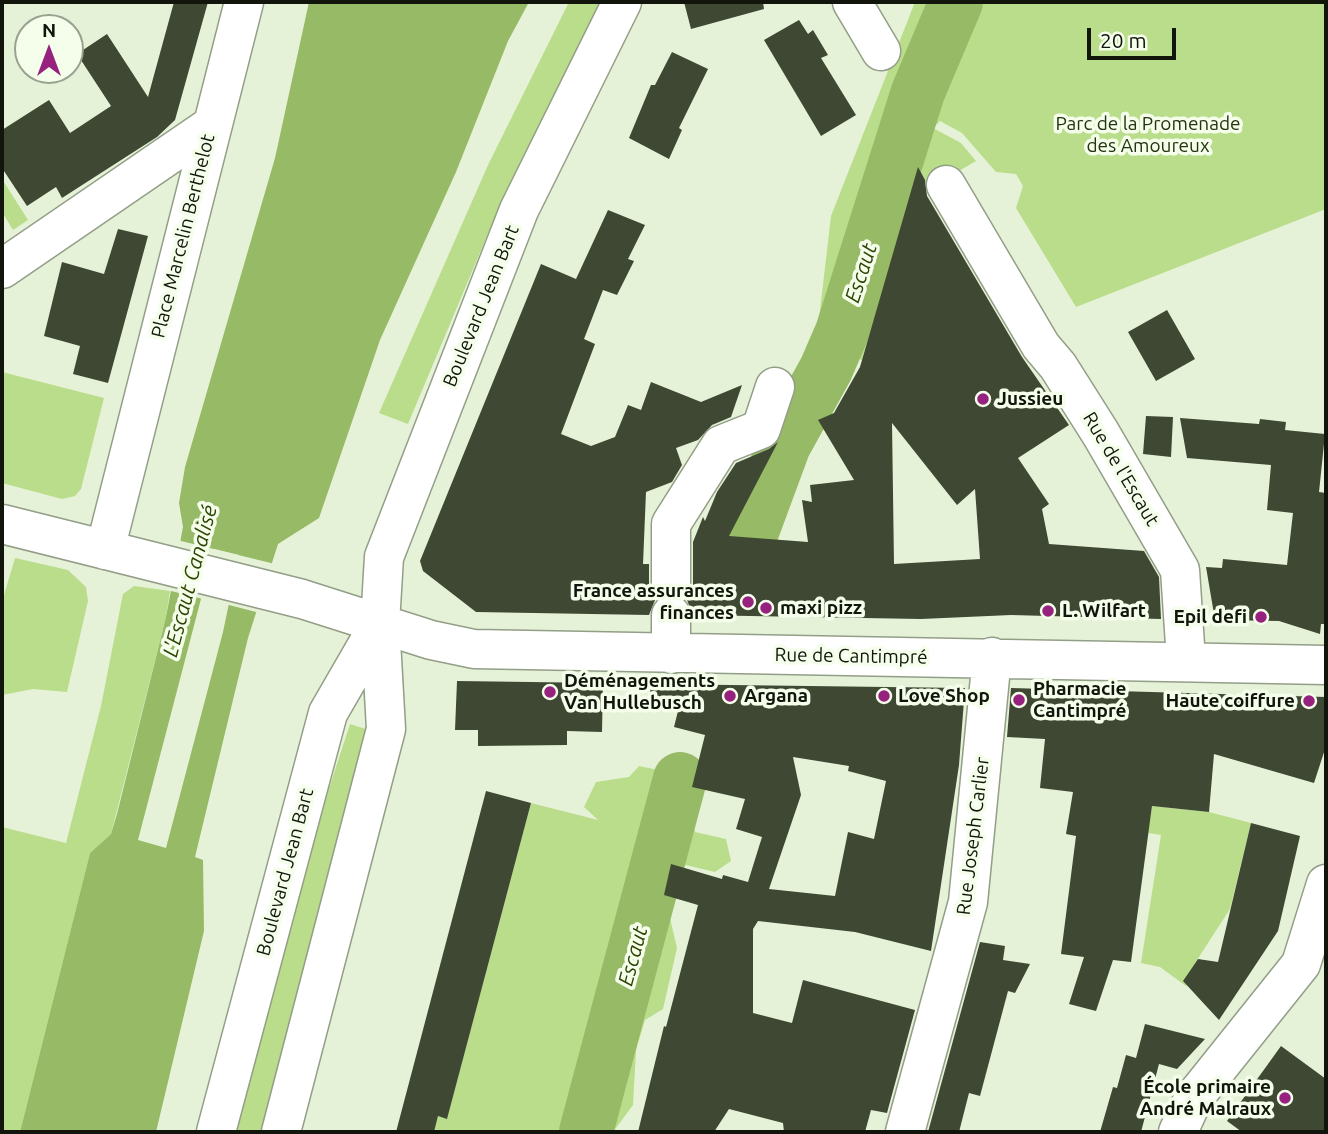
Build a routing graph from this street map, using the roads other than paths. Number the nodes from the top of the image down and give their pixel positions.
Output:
1 (244, 2) edge
2 (622, 2) edge
3 (852, 2) edge
4 (881, 51) dead end
5 (211, 126) junction
6 (946, 185) dead end
7 (2, 269) edge
8 (775, 387) dead end
9 (2, 524) edge
10 (105, 550) junction
11 (380, 623) junction
12 (671, 654) junction
13 (992, 657) junction
14 (1186, 660) junction
15 (1326, 665) edge
16 (1326, 884) edge
17 (216, 1132) edge
18 (281, 1132) edge
19 (905, 1132) edge
20 (1178, 1132) edge

1 - 5 street
2 - 11 street, Boulevard Jean Bart
3 - 4 street
5 - 7 street, Place Marcelin Berthelot
5 - 10 street, Place Marcelin Berthelot
6 - 14 street, Rue de l'Escaut
8 - 12 street
9 - 10 street, Rue de Cantimpré
10 - 11 street, Rue de Cantimpré
11 - 12 street, Rue de Cantimpré
11 - 17 street, Boulevard Jean Bart
11 - 18 street, Boulevard Jean Bart
12 - 13 street, Rue de Cantimpré
13 - 14 street, Rue de Cantimpré
13 - 19 street, Rue Joseph Carlier
14 - 15 street, Rue de Cantimpré
16 - 20 street

